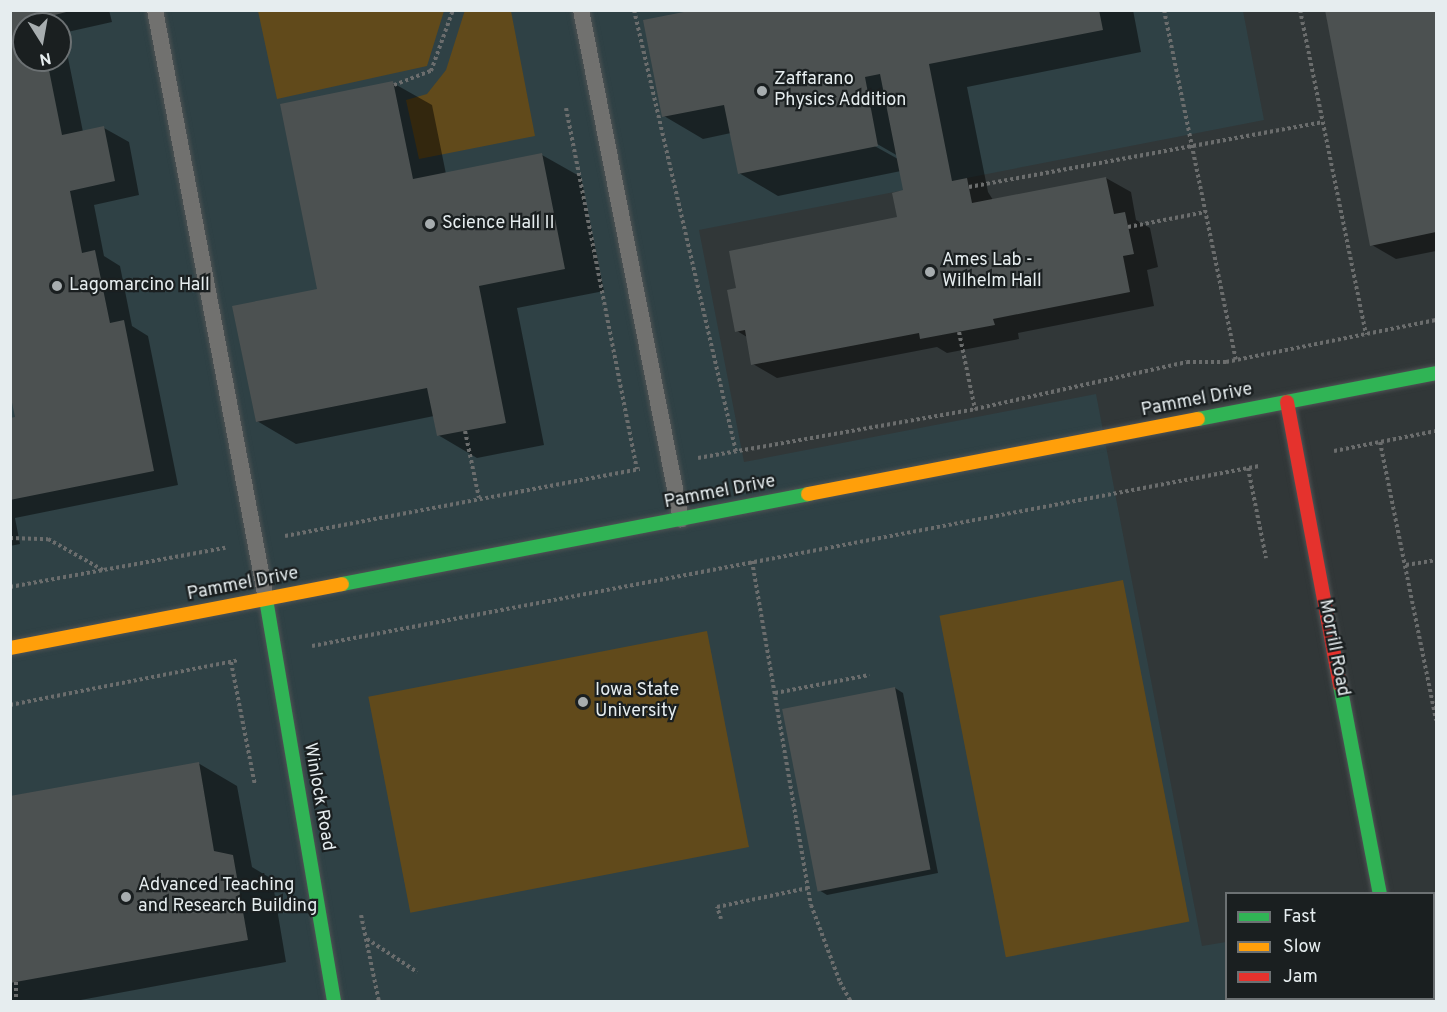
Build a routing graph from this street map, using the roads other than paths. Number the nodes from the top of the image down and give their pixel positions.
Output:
1 (155, 10) edge
2 (581, 10) edge
3 (1437, 373) edge
4 (1287, 402) junction
5 (681, 519) junction
6 (266, 599) junction
7 (10, 648) edge
8 (1380, 892) edge
9 (334, 1002) edge

1 - 6 lane
2 - 5 lane
3 - 4 street, Pammel Drive
4 - 5 street, Pammel Drive
4 - 8 street, Morrill Road
5 - 6 street, Pammel Drive
6 - 7 street, Pammel Drive
6 - 9 street, Winlock Road

